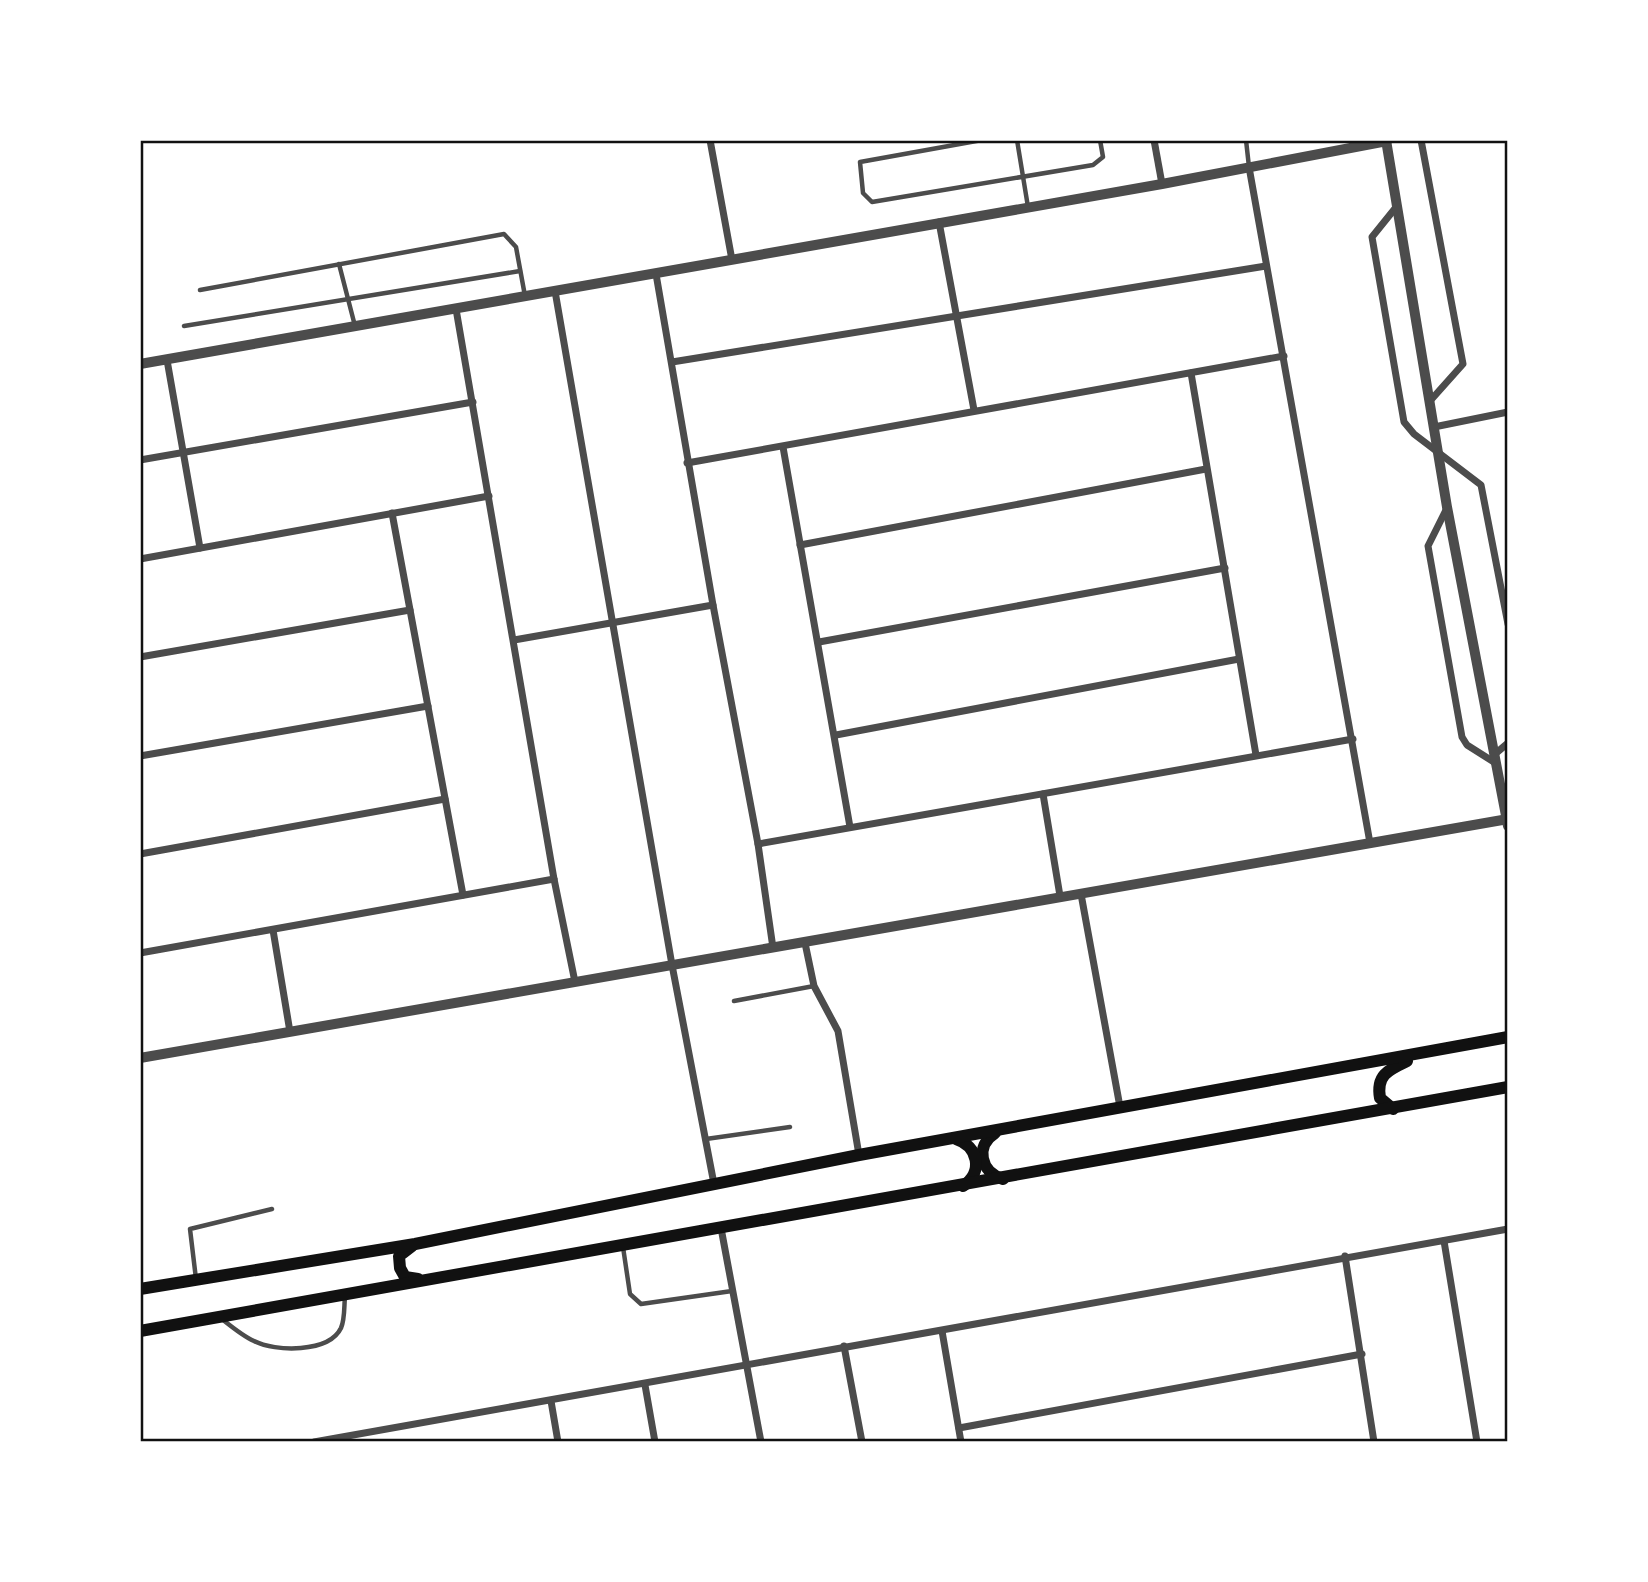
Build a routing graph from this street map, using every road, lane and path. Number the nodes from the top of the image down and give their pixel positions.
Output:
1 (710, 140) edge
2 (982, 140) edge
3 (1017, 140) edge
4 (1100, 140) edge
5 (1154, 140) edge
6 (1246, 140) edge
7 (1386, 140) edge
8 (1421, 140) edge
9 (1249, 167) junction
10 (1023, 175) junction
11 (1162, 184) junction
12 (1397, 206) junction
13 (1028, 208) junction
14 (939, 222) junction
15 (732, 260) junction
16 (340, 264) junction
17 (1266, 266) junction
18 (520, 271) junction
19 (656, 274) junction
20 (200, 290) dead end
21 (555, 291) junction
22 (525, 296) junction
23 (347, 297) junction
24 (456, 309) junction
25 (957, 316) junction
26 (184, 326) dead end
27 (355, 326) junction
28 (1284, 356) junction
29 (167, 360) junction
30 (672, 362) junction
31 (140, 364) edge
32 (1191, 373) junction
33 (1430, 401) junction
34 (473, 402) junction
35 (974, 410) junction
36 (1508, 412) edge
37 (1434, 427) junction
38 (783, 447) junction
39 (1438, 451) junction
40 (182, 453) junction
41 (140, 460) edge
42 (687, 463) junction
43 (1206, 469) junction
44 (489, 496) junction
45 (1447, 507) junction
46 (392, 513) junction
47 (800, 545) junction
48 (200, 548) junction
49 (140, 559) edge
50 (1225, 568) junction
51 (713, 605) junction
52 (410, 610) junction
53 (614, 623) junction
54 (1508, 624) edge
55 (514, 640) junction
56 (819, 642) junction
57 (140, 657) edge
58 (1239, 659) junction
59 (428, 706) junction
60 (836, 734) junction
61 (1353, 739) junction
62 (1508, 744) edge
63 (1256, 755) junction
64 (140, 756) edge
65 (1496, 759) junction
66 (1043, 794) junction
67 (445, 799) junction
68 (1508, 822) edge
69 (850, 827) junction
70 (1370, 843) junction
71 (758, 844) junction
72 (140, 854) edge
73 (554, 879) junction
74 (1081, 894) junction
75 (463, 895) junction
76 (1060, 896) junction
77 (273, 930) junction
78 (805, 943) junction
79 (773, 948) junction
80 (140, 953) edge
81 (672, 965) junction
82 (575, 982) junction
83 (814, 986) junction
84 (734, 1000) dead end
85 (290, 1032) junction
86 (1508, 1037) edge
87 (1420, 1055) junction
88 (140, 1058) edge
89 (1508, 1087) edge
90 (1120, 1107) junction
91 (1393, 1109) junction
92 (790, 1127) dead end
93 (999, 1131) junction
94 (706, 1139) junction
95 (956, 1139) junction
96 (859, 1155) junction
97 (1003, 1180) junction
98 (714, 1184) junction
99 (960, 1187) junction
100 (272, 1209) dead end
101 (721, 1228) junction
102 (1508, 1229) edge
103 (1444, 1241) junction
104 (415, 1244) junction
105 (622, 1245) junction
106 (1345, 1256) junction
107 (428, 1279) junction
108 (196, 1280) junction
109 (140, 1289) edge
110 (733, 1291) junction
111 (345, 1294) junction
112 (218, 1317) junction
113 (140, 1331) edge
114 (942, 1331) junction
115 (844, 1346) junction
116 (1362, 1354) junction
117 (747, 1366) junction
118 (645, 1385) junction
119 (551, 1401) junction
120 (959, 1428) junction
121 (314, 1442) edge
122 (558, 1442) edge
123 (655, 1442) edge
124 (761, 1442) edge
125 (862, 1442) edge
126 (961, 1442) edge
127 (1374, 1442) edge
128 (1477, 1442) edge

1 - 15 street
2 - 10 lane
3 - 10 lane
4 - 10 lane
5 - 11 street
6 - 9 lane
7 - 9 street
7 - 12 street
8 - 33 street
9 - 11 street
9 - 17 street
10 - 13 lane
11 - 13 street
12 - 33 street
12 - 39 street
13 - 14 street
14 - 15 street
14 - 25 street
15 - 19 street
16 - 18 lane
16 - 20 lane
16 - 23 lane
17 - 25 street
17 - 28 street
18 - 22 lane
18 - 23 lane
19 - 21 street
19 - 30 street
21 - 22 street
21 - 53 street
22 - 24 street
23 - 26 lane
23 - 27 lane
24 - 27 street
24 - 34 street
25 - 30 street
25 - 35 street
27 - 29 street
28 - 32 street
28 - 61 street
29 - 31 street
29 - 40 street
30 - 42 street
32 - 35 street
32 - 43 street
33 - 37 street
34 - 40 street
34 - 44 street
35 - 38 street
36 - 37 street
37 - 39 street
38 - 42 street
38 - 47 street
39 - 45 street
39 - 54 street
40 - 41 street
40 - 48 street
42 - 51 street
43 - 47 street
43 - 50 street
44 - 46 street
44 - 55 street
45 - 65 street
45 - 65 street
46 - 48 street
46 - 52 street
47 - 56 street
48 - 49 street
50 - 56 street
50 - 58 street
51 - 53 street
51 - 71 street
52 - 57 street
52 - 59 street
53 - 55 street
53 - 81 street
55 - 73 street
56 - 60 street
58 - 60 street
58 - 63 street
59 - 64 street
59 - 67 street
60 - 69 street
61 - 63 street
61 - 70 street
62 - 65 street
63 - 66 street
65 - 68 street
66 - 69 street
66 - 76 street
67 - 72 street
67 - 75 street
68 - 70 street
69 - 71 street
70 - 74 street
71 - 79 street
73 - 75 street
73 - 82 street
74 - 76 street
74 - 90 street
75 - 77 street
76 - 78 street
77 - 80 street
77 - 85 street
78 - 79 street
78 - 83 street
79 - 81 street
81 - 82 street
81 - 94 street
82 - 85 street
83 - 84 lane
83 - 96 street
85 - 88 street
86 - 87 main road
87 - 90 main road
87 - 91 main road
89 - 91 main road
90 - 93 main road
91 - 97 main road
92 - 94 lane
93 - 95 main road
93 - 97 main road
94 - 98 street
95 - 96 main road
95 - 99 main road
96 - 98 main road
97 - 99 main road
98 - 104 main road
99 - 101 main road
100 - 108 lane
101 - 105 main road
101 - 110 street
102 - 103 street
103 - 106 street
103 - 128 street
104 - 107 main road
104 - 108 main road
105 - 107 main road
105 - 110 lane
106 - 114 street
106 - 116 street
107 - 111 main road
108 - 109 main road
110 - 117 street
111 - 112 main road
111 - 112 lane
112 - 113 main road
114 - 115 street
114 - 120 street
115 - 117 street
115 - 125 street
116 - 120 street
116 - 127 street
117 - 118 street
117 - 124 street
118 - 119 street
118 - 123 street
119 - 121 street
119 - 122 street
120 - 126 street

